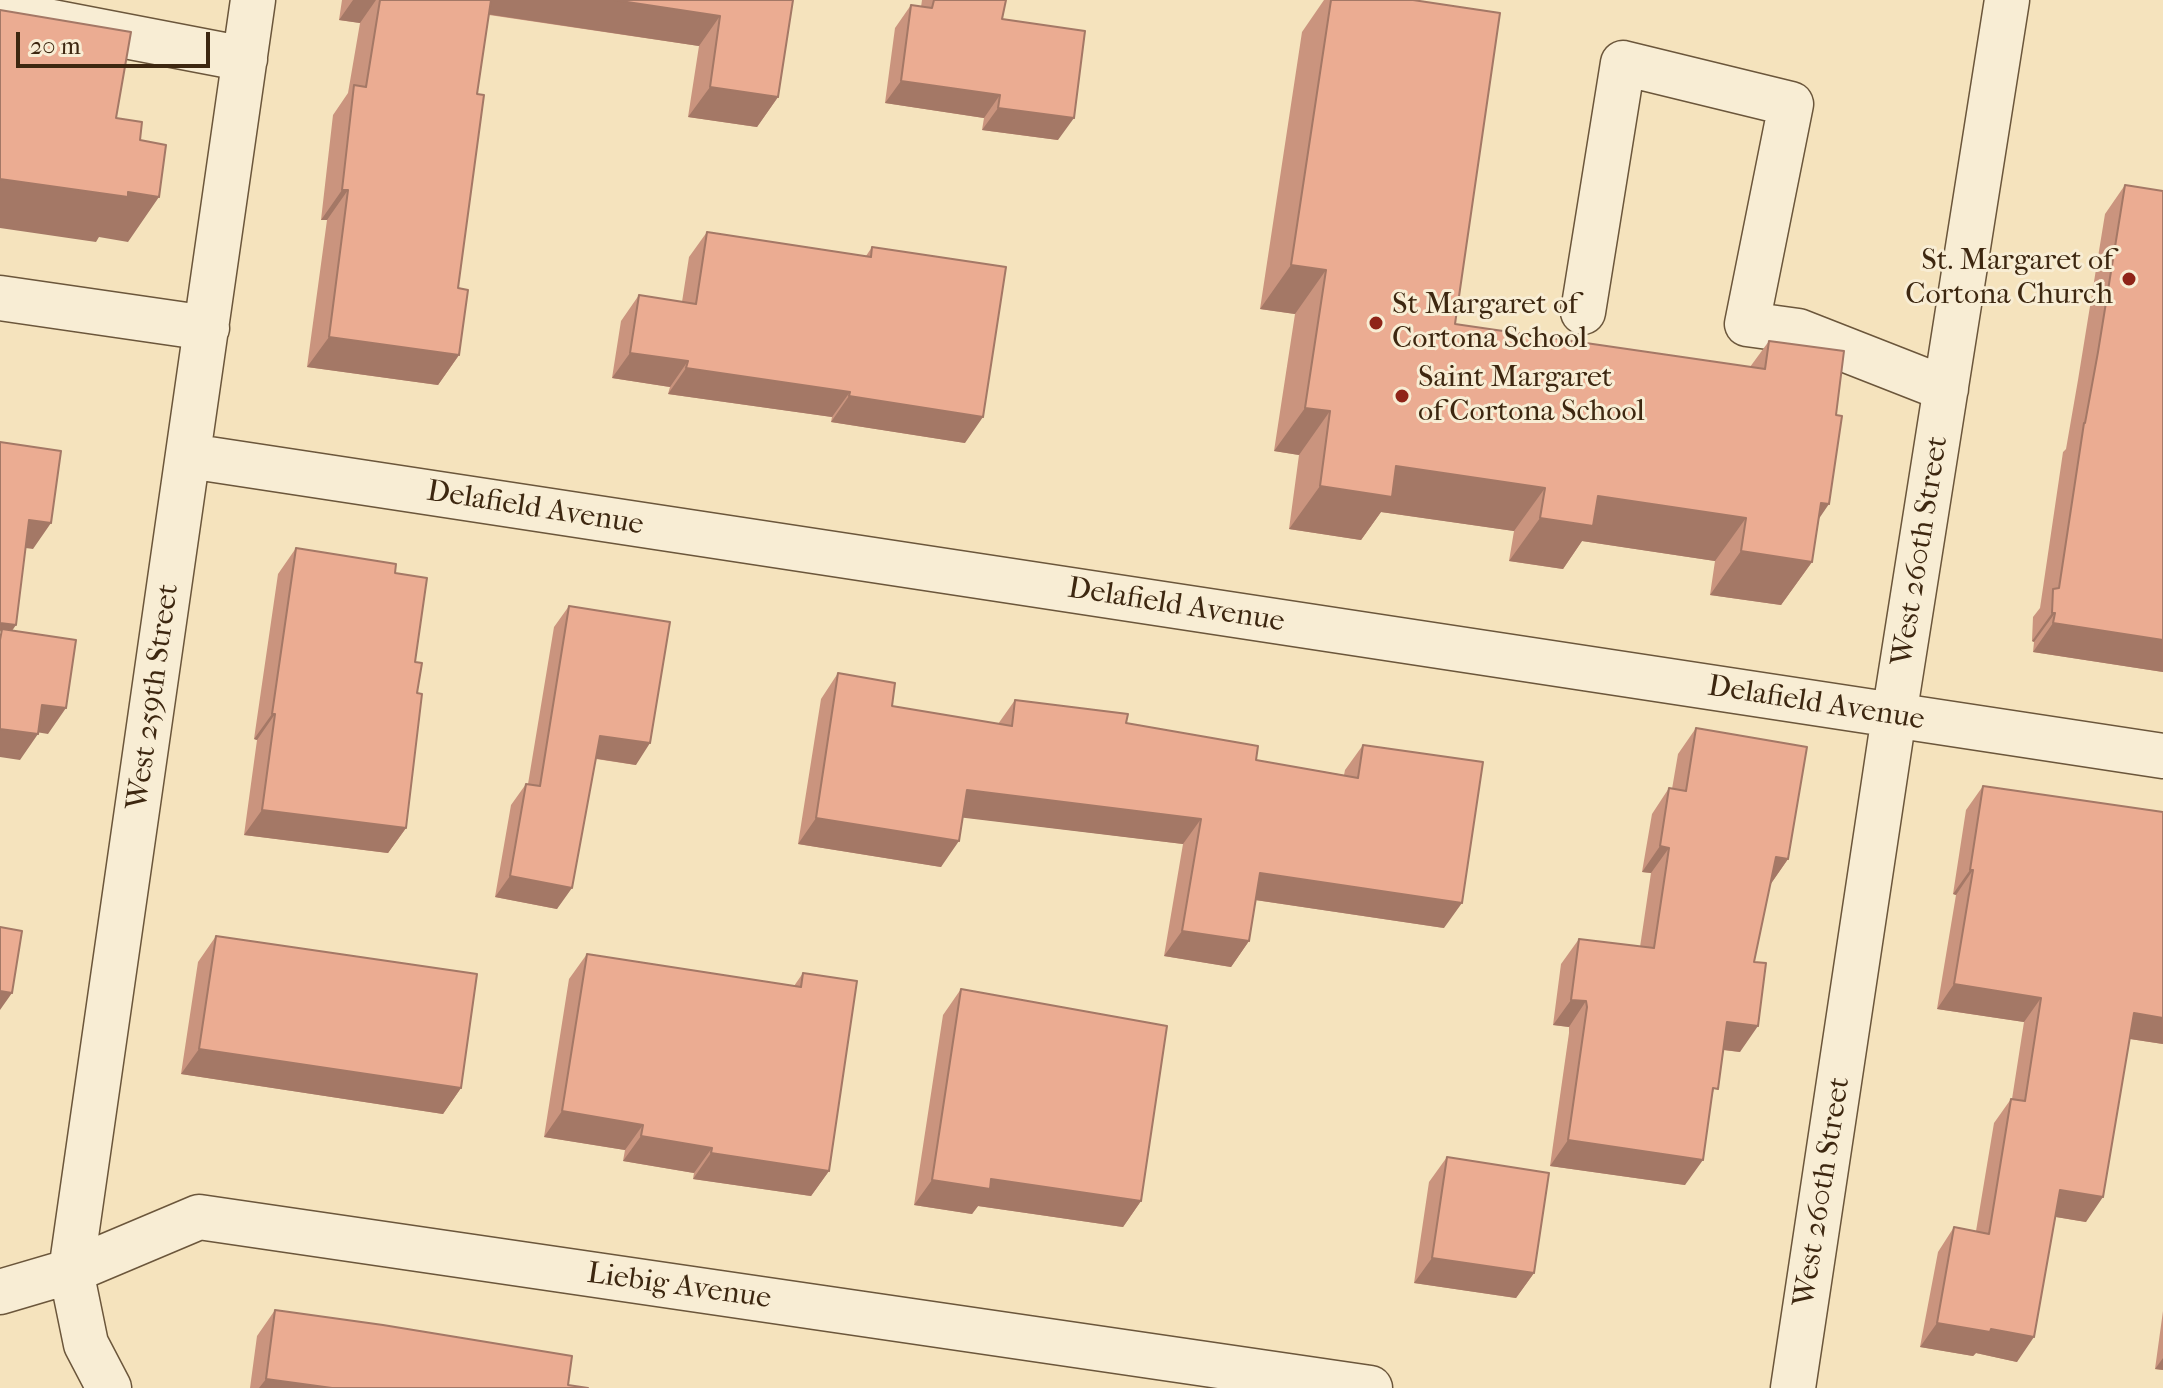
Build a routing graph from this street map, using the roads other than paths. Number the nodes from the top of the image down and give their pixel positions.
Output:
1 (253, 0) edge
2 (2007, 0) edge
3 (0, 12) edge
4 (245, 59) junction
5 (0, 298) edge
6 (1583, 312) dead end
7 (207, 328) junction
8 (1946, 389) junction
9 (189, 456) junction
10 (1894, 716) junction
11 (2163, 756) edge
12 (71, 1271) junction
13 (0, 1292) edge
14 (109, 1388) edge
15 (1370, 1388) edge
16 (1793, 1388) edge

1 - 4 street, West 259th Street
2 - 8 street, West 260th Street
3 - 4 street
4 - 7 street, West 259th Street
5 - 7 street
6 - 8 street
7 - 9 street, West 259th Street
8 - 10 street, West 260th Street
9 - 10 street, Delafield Avenue
9 - 12 street, West 259th Street
10 - 11 street, Delafield Avenue
10 - 16 street, West 260th Street
12 - 13 street, Liebig Avenue
12 - 14 street, West 259th Street
12 - 15 street, Liebig Avenue

